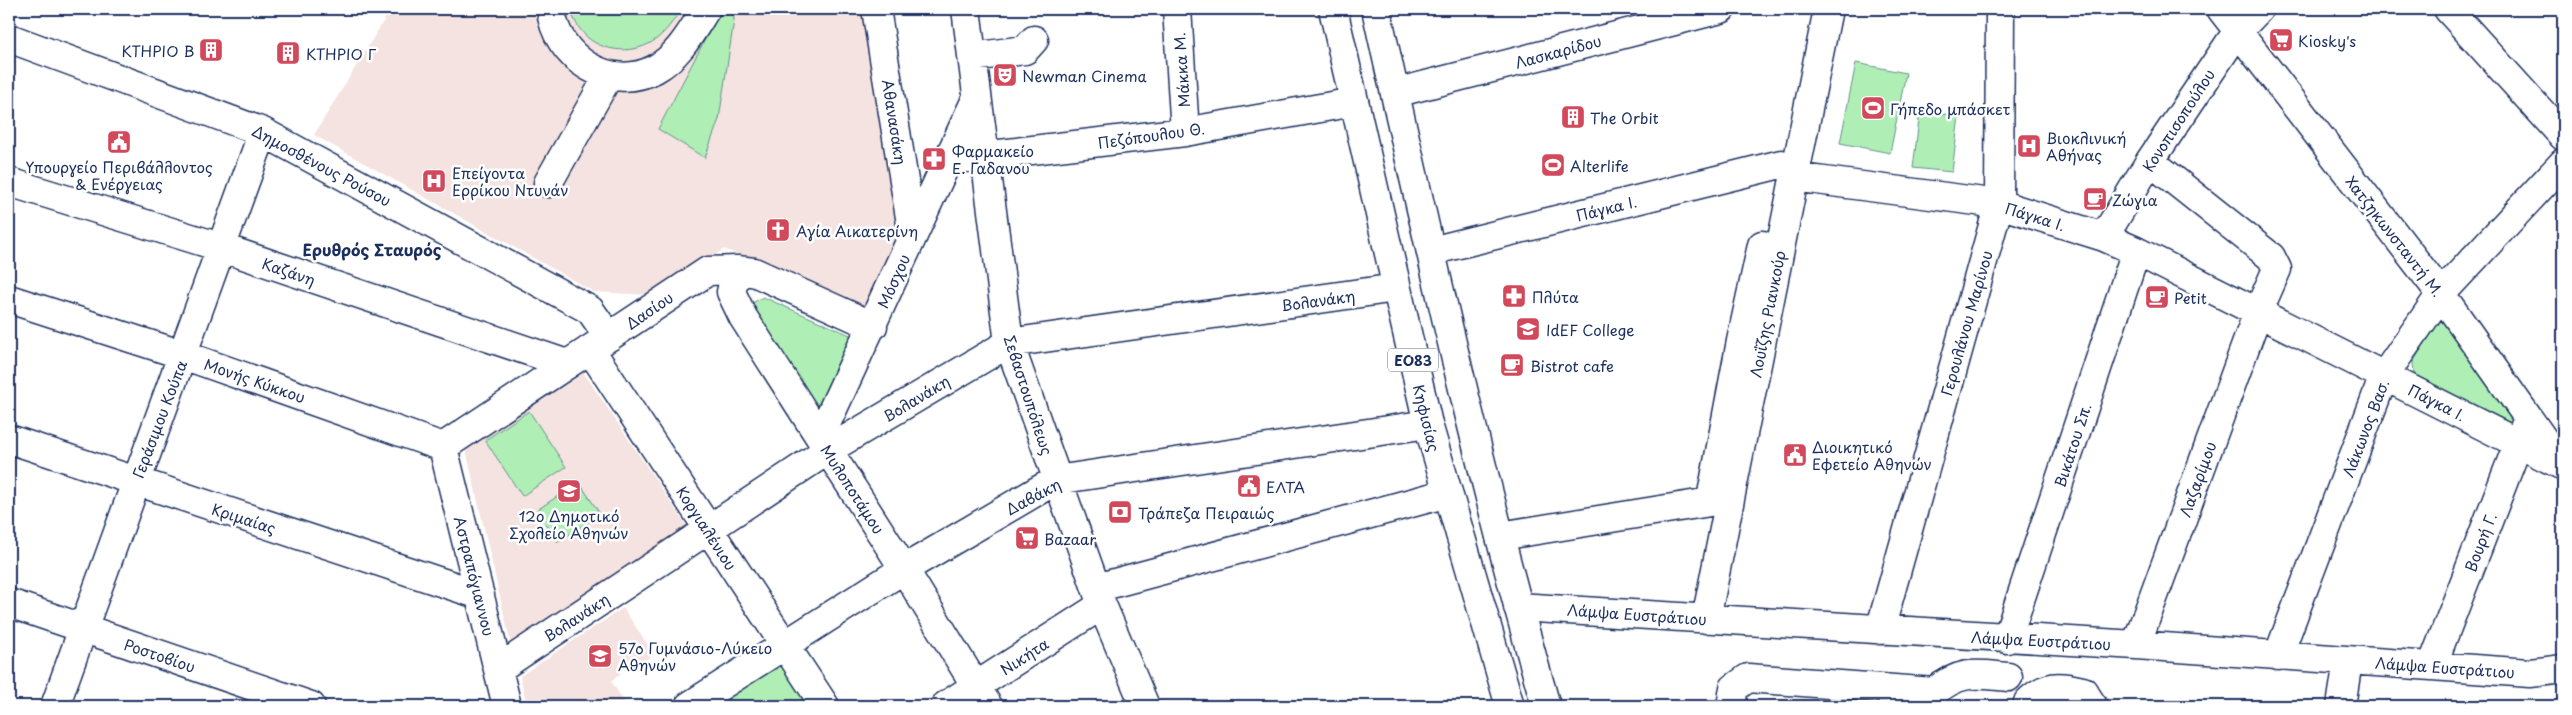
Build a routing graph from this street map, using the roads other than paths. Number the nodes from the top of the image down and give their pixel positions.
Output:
1 (551, 9) edge
2 (706, 9) edge
3 (876, 9) edge
4 (966, 9) edge
5 (1177, 9) edge
6 (1333, 9) edge
7 (1376, 9) edge
8 (1721, 9) edge
9 (1814, 9) edge
10 (1828, 9) edge
11 (2000, 9) edge
12 (2220, 9) edge
13 (2259, 9) edge
14 (2448, 9) edge
15 (2237, 32) junction
16 (9, 38) edge
17 (1034, 40) dead end
18 (972, 57) junction
19 (609, 75) junction
20 (1395, 93) junction
21 (977, 97) junction
22 (1354, 102) junction
23 (264, 132) junction
24 (1184, 132) junction
25 (2563, 136) edge
26 (985, 156) junction
27 (948, 160) junction
28 (2150, 161) junction
29 (2563, 163) edge
30 (1787, 171) junction
31 (9, 182) edge
32 (548, 183) dead end
33 (1998, 204) junction
34 (913, 236) junction
35 (2104, 237) junction
36 (220, 248) junction
37 (1431, 251) junction
38 (2136, 251) junction
39 (737, 270) junction
40 (1396, 288) junction
41 (2440, 294) junction
42 (9, 299) edge
43 (2258, 312) junction
44 (873, 326) junction
45 (599, 343) junction
46 (1009, 343) junction
47 (183, 355) junction
48 (567, 364) junction
49 (2384, 376) junction
50 (2528, 417) junction
51 (1428, 424) junction
52 (9, 439) edge
53 (2518, 443) junction
54 (824, 444) junction
55 (443, 447) junction
56 (2562, 467) edge
57 (1056, 480) junction
58 (135, 482) junction
59 (1448, 493) junction
60 (1710, 502) junction
61 (708, 530) junction
62 (1500, 536) junction
63 (904, 568) junction
64 (480, 595) junction
65 (1099, 596) junction
66 (9, 603) edge
67 (1518, 607) junction
68 (1697, 618) junction
69 (82, 628) junction
70 (1880, 630) junction
71 (2007, 639) junction
72 (784, 645) junction
73 (2136, 645) junction
74 (2278, 656) junction
75 (2348, 661) junction
76 (2432, 666) junction
77 (498, 669) junction
78 (2563, 669) edge
79 (2008, 677) dead end
80 (982, 696) edge
81 (1835, 696) edge
82 (1933, 699) edge
83 (55, 706) edge
84 (311, 706) edge
85 (507, 706) edge
86 (688, 706) edge
87 (825, 706) edge
88 (945, 706) edge
89 (1145, 706) edge
90 (1510, 706) edge
91 (1546, 706) edge
92 (1732, 706) edge
93 (2027, 706) edge
94 (2093, 706) edge
95 (2341, 706) edge

1 - 19 street
2 - 19 street
3 - 34 street, Αθανασάκη
4 - 18 street, Σεβαστουπόλεως
5 - 24 street, Μάκκα Μ.
6 - 22 street, Κηφισίας / ΕΟ83
7 - 20 street, ΕΟ83
8 - 20 street, Λασκαρίδου
9 - 30 street, Λουΐζης Ριανκούρ
10 - 30 street, Λουΐζης Ριανκούρ
11 - 33 street, Γερουλάνου Μαρίνου
12 - 15 street, Χατζηκωνσταντή Μ.
13 - 15 street, Κονοπισοπούλου
14 - 25 street
15 - 28 street, Κονοπισοπούλου
15 - 41 street, Χατζηκωνσταντή Μ.
16 - 23 street, Δημοσθένους Ρούσου
17 - 18 street
18 - 21 street, Σεβαστουπόλεως
19 - 32 street
20 - 37 street, ΕΟ83
21 - 26 street, Σεβαστουπόλεως
21 - 27 street, Μόσχου
22 - 24 street, Πεζόπουλου Θ.
22 - 40 street, Κηφισίας / ΕΟ83
23 - 36 street, Γεράσιμου Κούπα
23 - 45 street, Δημοσθένους Ρούσου
24 - 26 street, Πεζόπουλου Θ.
26 - 27 street, Πεζόπουλου Θ.
26 - 46 street, Σεβαστουπόλεως
27 - 34 street, Μόσχου
28 - 35 street, Κονοπισοπούλου
28 - 43 street
29 - 41 street, Λάκωνος Βασ.
30 - 33 street, Πάγκα Ι.
30 - 37 street, Πάγκα Ι.
30 - 60 street, Λουΐζης Ριανκούρ
30 - 68 street, Λουΐζης Ριανκούρ
31 - 36 street, Καζάνη
33 - 35 street, Πάγκα Ι.
33 - 70 street, Γερουλάνου Μαρίνου
34 - 44 street, Μόσχου
35 - 38 street, Πάγκα Ι.
36 - 47 street, Γεράσιμου Κούπα
36 - 48 street, Καζάνη
37 - 62 street, ΕΟ83
38 - 43 street, Πάγκα Ι.
38 - 71 street, Βικάτου Σπ.
39 - 44 street, Δασίου
39 - 45 street, Δασίου
39 - 54 street, Μυλοποτάμου
40 - 46 street, Βολανάκη
40 - 51 street, Κηφισίας / ΕΟ83
41 - 49 street, Λάκωνος Βασ.
41 - 50 street, Χατζηκωνσταντή Μ.
42 - 47 street, Μονής Κύκκου
43 - 49 street, Πάγκα Ι.
43 - 73 street, Λαζαρίμου
44 - 54 street, Μόσχου
45 - 48 street, Δασίου
45 - 61 street, Κοργιαλένιου
46 - 54 street, Βολανάκη
46 - 57 street, Σεβαστουπόλεως
47 - 55 street, Μονής Κύκκου
47 - 58 street, Γεράσιμου Κούπα
48 - 55 street, Δασίου
49 - 53 street, Πάγκα Ι.
49 - 74 street, Λάκωνος Βασ.
50 - 53 street, Βουρή Γ.
50 - 56 street, Χατζηκωνσταντή Μ.
51 - 57 street, Δαβάκη
51 - 59 street, Κηφισίας / ΕΟ83
52 - 58 street, Κριμαίας
53 - 56 street, Πάγκα Ι.
53 - 76 street, Βουρή Γ.
54 - 61 street, Βολανάκη
54 - 63 street, Μυλοποτάμου
55 - 64 street, Αστραπόγιαννου
57 - 63 street, Δαβάκη
57 - 65 street, Σεβαστουπόλεως
58 - 64 street, Κριμαίας
58 - 69 street, Γεράσιμου Κούπα
59 - 65 street, Νικήτα
59 - 90 street, Κηφισίας / ΕΟ83
60 - 62 street
60 - 68 street, Λουΐζης Ριανκούρ
61 - 72 street, Κοργιαλένιου
61 - 77 street, Βολανάκη
62 - 67 street, ΕΟ83
63 - 72 street, Δαβάκη
63 - 80 street, Μυλοποτάμου
64 - 77 street, Αστραπόγιαννου
65 - 80 street, Νικήτα
65 - 89 street, Σεβαστουπόλεως
66 - 69 street, Ροστοβίου
67 - 68 street, Λάμψα Ευστράτιου
67 - 91 street, ΕΟ83
68 - 70 street, Λάμψα Ευστράτιου
69 - 83 street, Γεράσιμου Κούπα
69 - 84 street, Ροστοβίου
70 - 71 street, Λάμψα Ευστράτιου
71 - 73 street, Λάμψα Ευστράτιου
72 - 86 street, Δαβάκη
72 - 87 street, Κοργιαλένιου
73 - 74 street, Λάμψα Ευστράτιου
74 - 75 street, Λάμψα Ευστράτιου
75 - 76 street, Λάμψα Ευστράτιου
75 - 95 street
76 - 78 street, Λάμψα Ευστράτιου
77 - 85 street, Αστραπόγιαννου
79 - 82 street
80 - 88 street, Νικήτα
81 - 82 street
81 - 92 street
93 - 94 street

